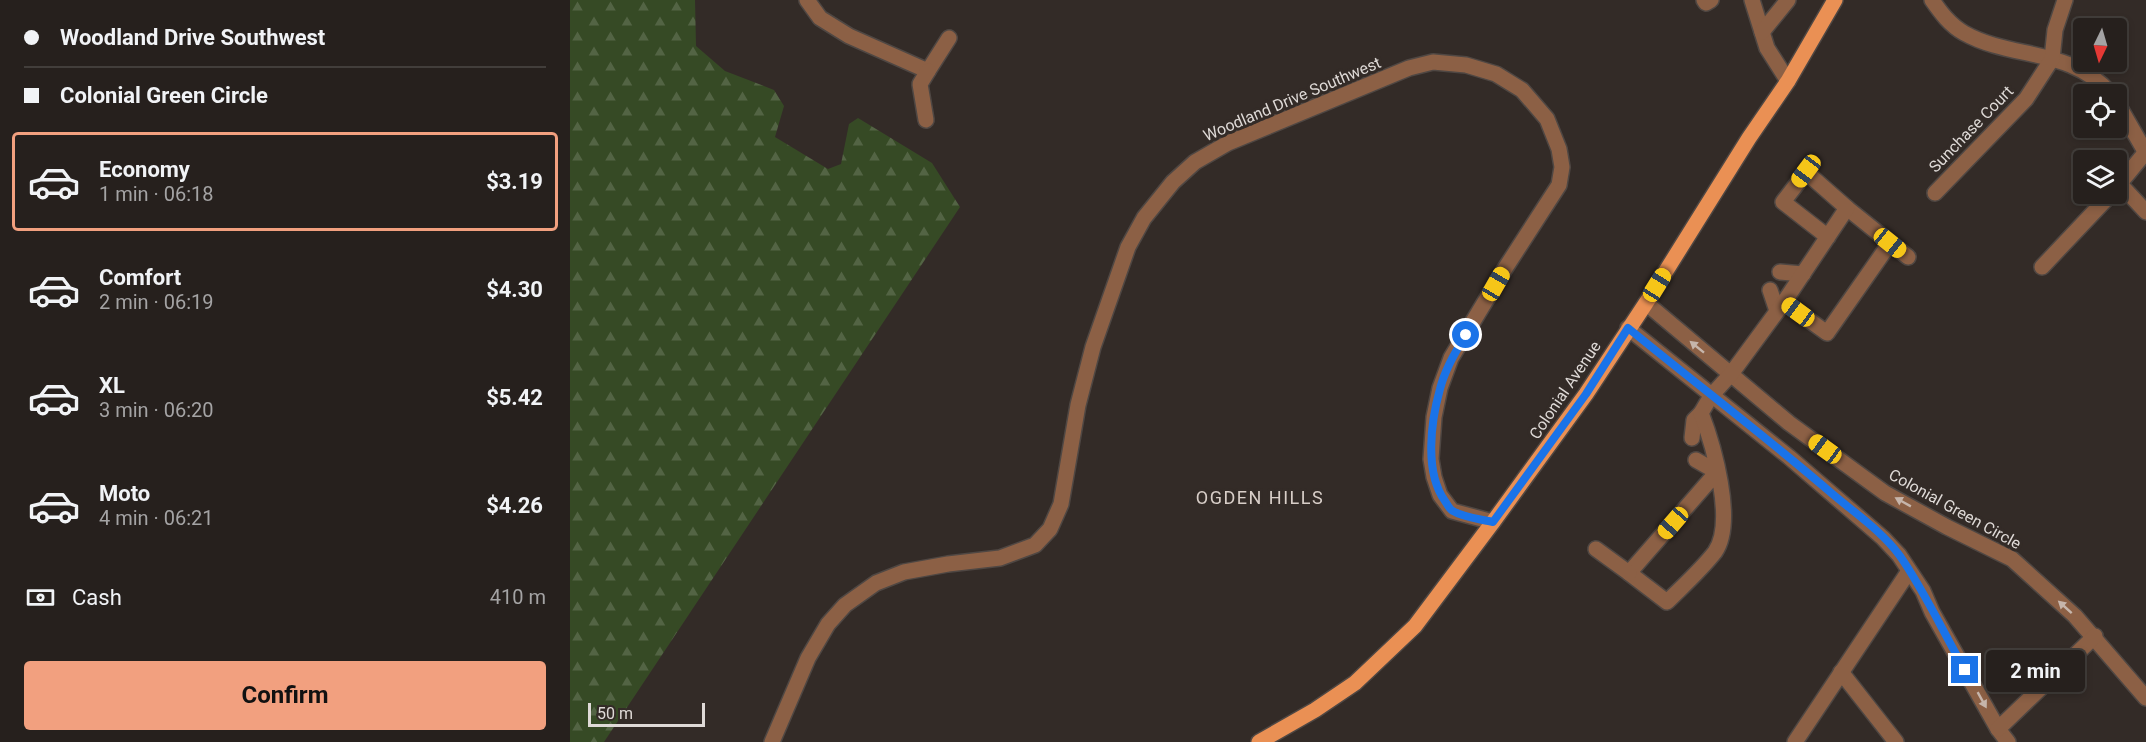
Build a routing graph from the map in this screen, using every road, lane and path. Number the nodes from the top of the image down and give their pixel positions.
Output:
1 (807, 0) edge
2 (1752, 0) edge
3 (1788, 0) edge
4 (1835, 0) edge
5 (1932, 0) edge
6 (2065, 0) edge
7 (1762, 32) junction
8 (949, 38) dead end
9 (2052, 59) junction
10 (928, 71) junction
11 (1788, 81) junction
12 (2100, 84) edge
13 (926, 120) dead end
14 (2127, 120) edge
15 (2146, 153) edge
16 (2127, 175) edge
17 (1935, 193) dead end
18 (2127, 197) edge
19 (2101, 204) edge
20 (1847, 208) junction
21 (2146, 212) edge
22 (1828, 237) junction
23 (1890, 243) junction
24 (1908, 257) dead end
25 (2042, 267) dead end
26 (1780, 272) dead end
27 (1803, 274) junction
28 (1770, 290) dead end
29 (1646, 303) junction
30 (1780, 306) junction
31 (1628, 328) junction
32 (1731, 374) junction
33 (1711, 396) junction
34 (1701, 413) junction
35 (1692, 438) dead end
36 (1696, 460) dead end
37 (1717, 472) junction
38 (1493, 522) junction
39 (1596, 549) dead end
40 (1909, 572) junction
41 (1629, 573) junction
42 (2095, 636) junction
43 (1841, 672) junction
44 (2146, 698) edge
45 (1998, 729) junction
46 (772, 742) edge
47 (1259, 742) edge
48 (1795, 742) edge
49 (1896, 742) edge
50 (2008, 742) edge

1 - 10 street
2 - 7 street
3 - 7 street
4 - 11 main road, Colonial Avenue
5 - 9 street
6 - 9 street
7 - 11 street
8 - 10 street
9 - 12 street
9 - 17 street, Sunchase Court
10 - 13 street
11 - 29 main road, Colonial Avenue
14 - 15 street
15 - 16 street
18 - 21 street
19 - 25 street
20 - 22 street
20 - 22 street
20 - 23 street
22 - 27 street
23 - 24 street
23 - 30 street
26 - 27 street
27 - 30 street
28 - 30 street
29 - 31 main road, Colonial Avenue
32 -> 29 street, Colonial Green Circle
30 - 32 street
31 - 33 street
31 - 38 main road, Colonial Avenue
32 - 33 street
42 -> 32 street, Colonial Green Circle
33 - 34 street
33 - 40 street
34 - 35 street
34 - 37 street
36 - 37 street
37 - 41 street
37 - 41 street
38 - 46 street, Woodland Drive Southwest
38 - 47 main road, Colonial Avenue
39 - 41 street
40 - 43 street
40 -> 45 street
42 - 44 street, Colonial Green Circle
42 - 45 street
43 - 48 street
43 - 49 street
45 - 50 street

